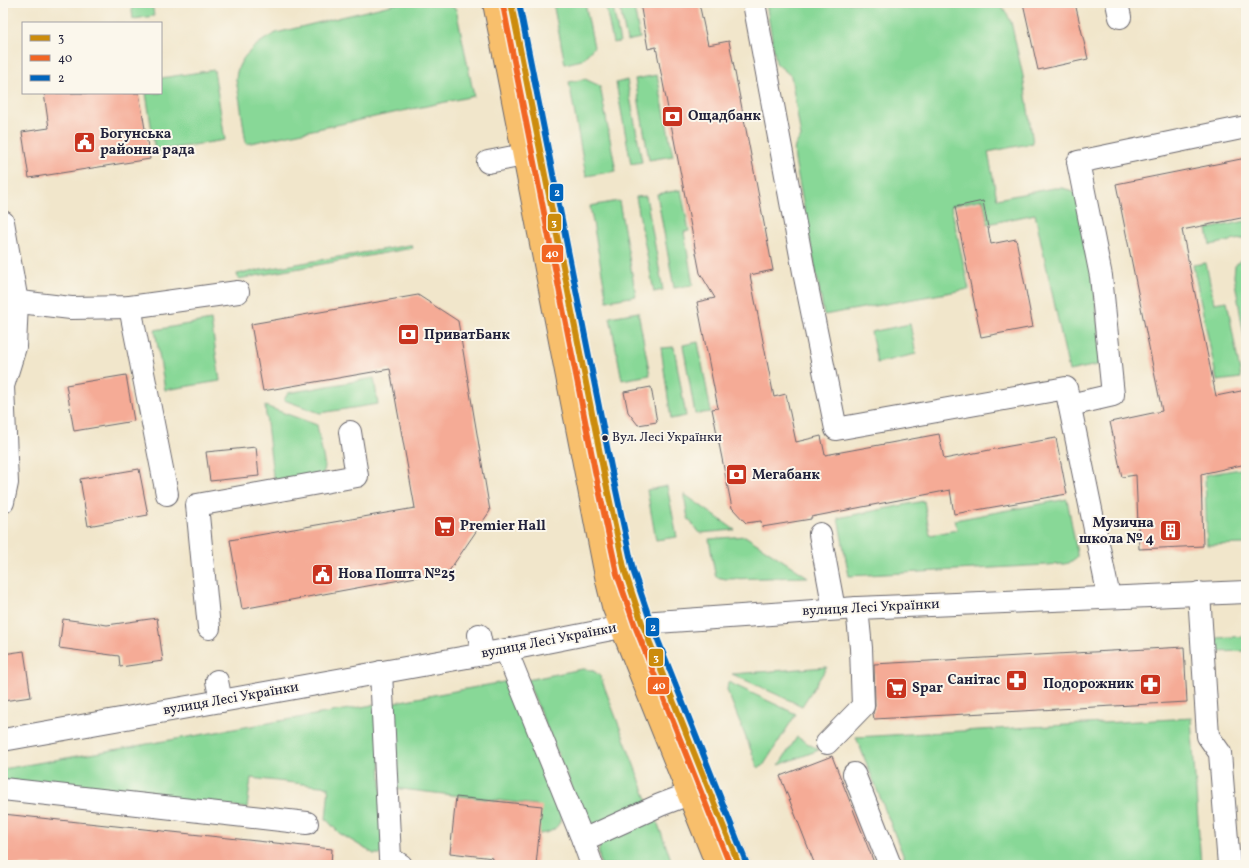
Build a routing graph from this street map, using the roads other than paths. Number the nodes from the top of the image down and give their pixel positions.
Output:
1 (494, 3) edge
2 (511, 3) edge
3 (754, 3) edge
4 (1246, 127) edge
5 (524, 155) junction
6 (488, 162) dead end
7 (3, 222) edge
8 (238, 292) dead end
9 (10, 301) edge
10 (130, 307) junction
11 (1070, 405) junction
12 (350, 432) dead end
13 (167, 494) dead end
14 (3, 502) edge
15 (820, 534) dead end
16 (1246, 592) edge
17 (1199, 593) junction
18 (1109, 596) junction
19 (857, 608) junction
20 (834, 609) junction
21 (642, 623) junction
22 (621, 627) junction
23 (209, 628) dead end
24 (506, 650) junction
25 (381, 672) junction
26 (3, 740) edge
27 (827, 743) dead end
28 (854, 774) dead end
29 (3, 789) edge
30 (689, 794) junction
31 (307, 823) dead end
32 (582, 840) junction
33 (401, 865) edge
34 (592, 865) edge
35 (717, 865) edge
36 (739, 865) edge
37 (890, 865) edge
38 (1229, 865) edge

1 - 5 main road
2 - 21 main road
3 - 11 street
4 - 11 street
5 - 6 street
5 - 22 main road
7 - 9 street
8 - 10 street
9 - 10 street
9 - 14 street
10 - 13 street
11 - 18 street
12 - 23 street
15 - 20 street
16 - 17 street, вулиця Лесі Українки
17 - 18 street, вулиця Лесі Українки
17 - 38 street
18 - 19 street, вулиця Лесі Українки
19 - 20 street, вулиця Лесі Українки
19 - 27 street
20 - 21 street, вулиця Лесі Українки
21 - 22 street, вулиця Лесі Українки
21 - 36 main road
22 - 24 street, вулиця Лесі Українки
22 - 30 main road
24 - 25 street, вулиця Лесі Українки
24 - 32 street
25 - 26 street, вулиця Лесі Українки
25 - 33 street
28 - 37 street
29 - 31 street
30 - 32 street
30 - 35 main road
32 - 34 street

